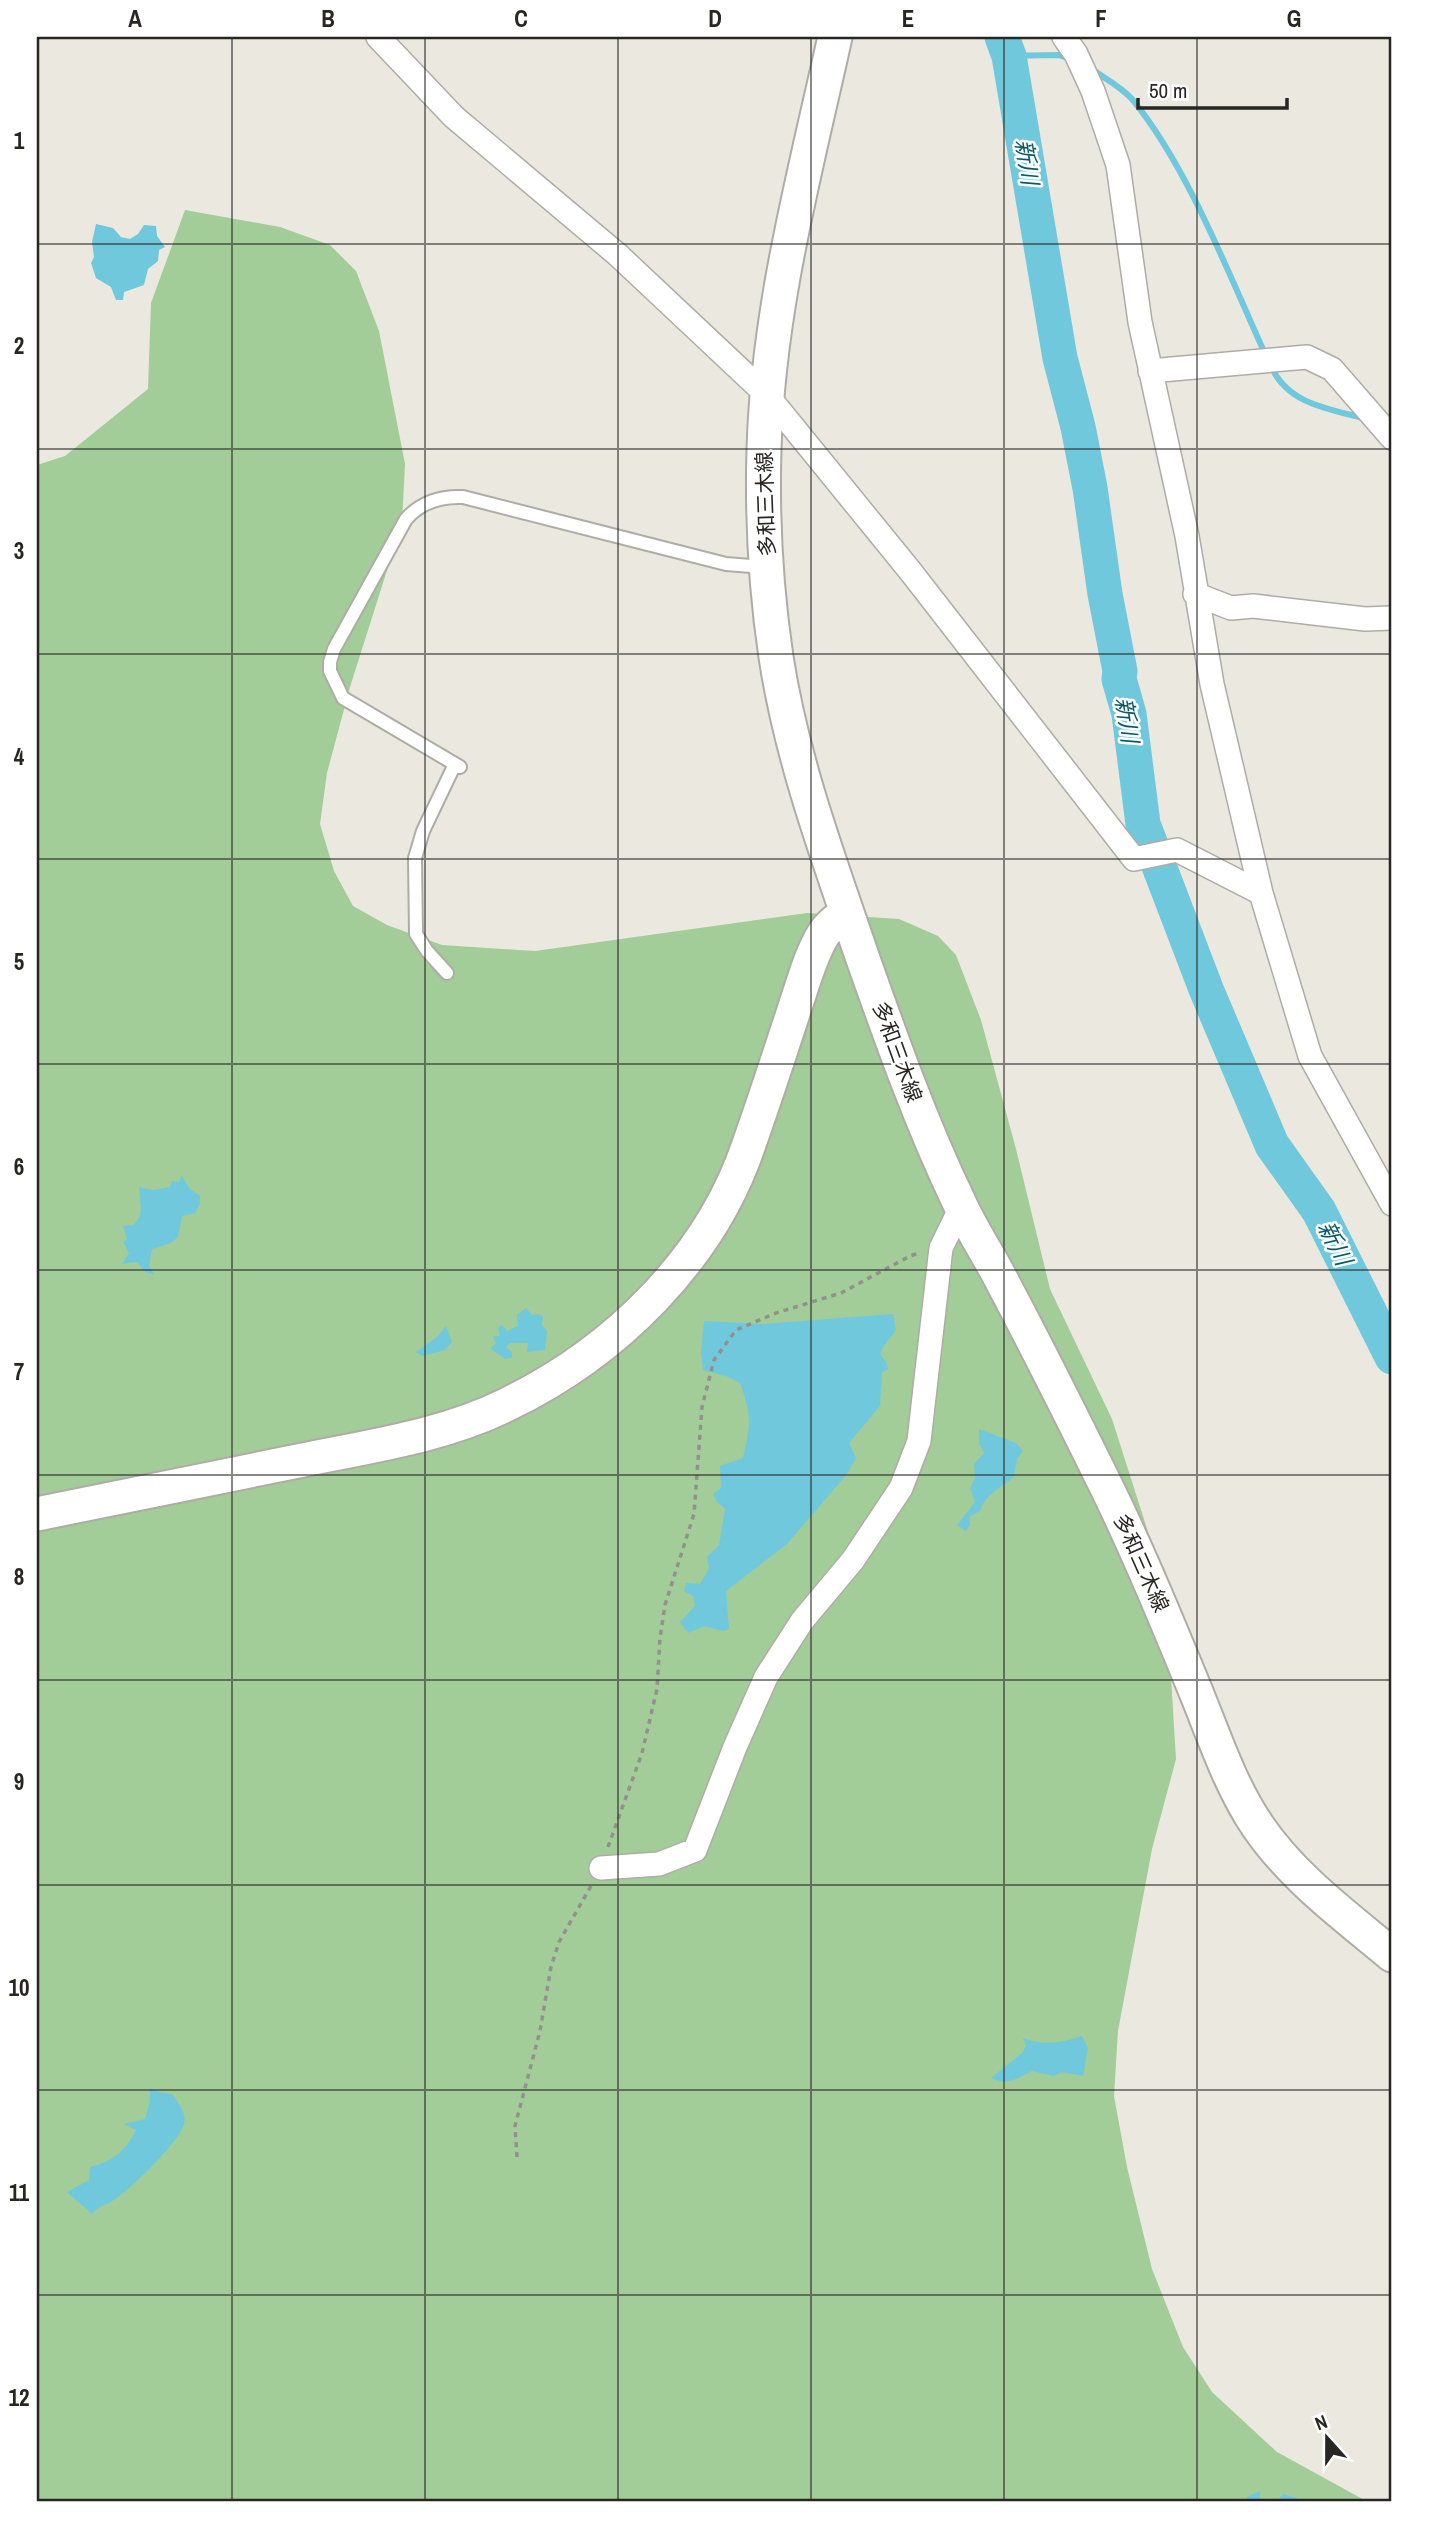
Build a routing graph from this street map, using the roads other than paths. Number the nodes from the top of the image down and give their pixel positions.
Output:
1 (378, 37) edge
2 (835, 37) edge
3 (1064, 37) edge
4 (1150, 371) junction
5 (767, 395) junction
6 (1392, 438) edge
7 (768, 568) junction
8 (1195, 594) junction
9 (1392, 618) edge
10 (1261, 893) junction
11 (847, 913) junction
12 (447, 973) dead end
13 (1392, 1204) edge
14 (961, 1207) junction
15 (37, 1514) edge
16 (601, 1868) road end
17 (1392, 1955) edge

1 - 5 street
2 - 5 main road, 多和三木線
3 - 4 street
4 - 6 street
4 - 8 street
5 - 7 main road, 多和三木線
5 - 10 street
7 - 11 main road, 多和三木線
7 - 12 lane
8 - 9 street
8 - 10 street
10 - 13 street
11 - 14 main road, 多和三木線
11 - 15 main road
14 - 16 street
14 - 17 main road, 多和三木線

